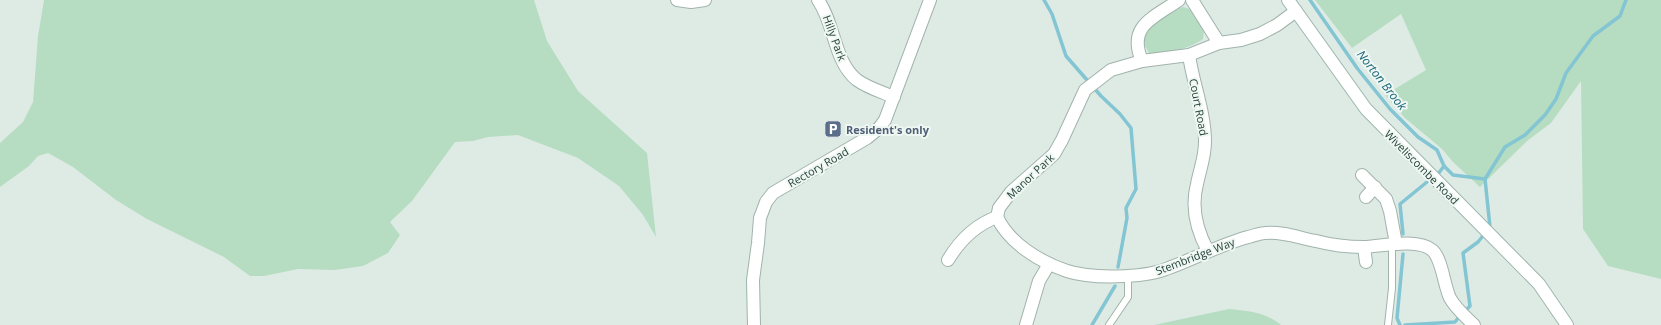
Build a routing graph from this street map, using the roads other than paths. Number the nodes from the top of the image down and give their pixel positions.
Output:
1 (677, 0) edge
2 (705, 0) edge
3 (818, 0) edge
4 (930, 0) edge
5 (1179, 0) edge
6 (1192, 0) edge
7 (1288, 0) edge
8 (1296, 11) junction
9 (1220, 43) junction
10 (1189, 55) junction
11 (1142, 62) junction
12 (894, 98) junction
13 (1362, 175) dead end
14 (1375, 188) junction
15 (1366, 197) dead end
16 (998, 217) junction
17 (1394, 244) junction
18 (1364, 247) junction
19 (1208, 252) junction
20 (948, 260) dead end
21 (1366, 262) dead end
22 (1049, 264) junction
23 (1128, 276) junction
24 (754, 325) edge
25 (1026, 325) edge
26 (1109, 325) edge
27 (1388, 325) edge
28 (1474, 325) edge
29 (1567, 325) edge

1 - 2 street
3 - 12 street, Hilly Park
4 - 12 street, Rectory Road
5 - 11 street
6 - 9 street
7 - 8 street, Wiveliscombe Road
8 - 9 street, Manor Park
8 - 29 street, Wiveliscombe Road
9 - 10 street, Manor Park
10 - 11 street, Manor Park
10 - 19 street, Court Road
11 - 16 street, Manor Park
12 - 24 street, Rectory Road
13 - 14 street
14 - 15 street
14 - 17 street
16 - 20 street
16 - 22 street, Stembridge Way
17 - 18 street, Stembridge Way
17 - 27 lane
17 - 28 street, Stembridge Way
18 - 19 street, Stembridge Way
18 - 21 street
19 - 23 street, Stembridge Way
22 - 23 street, Stembridge Way
22 - 25 street
23 - 26 lane

